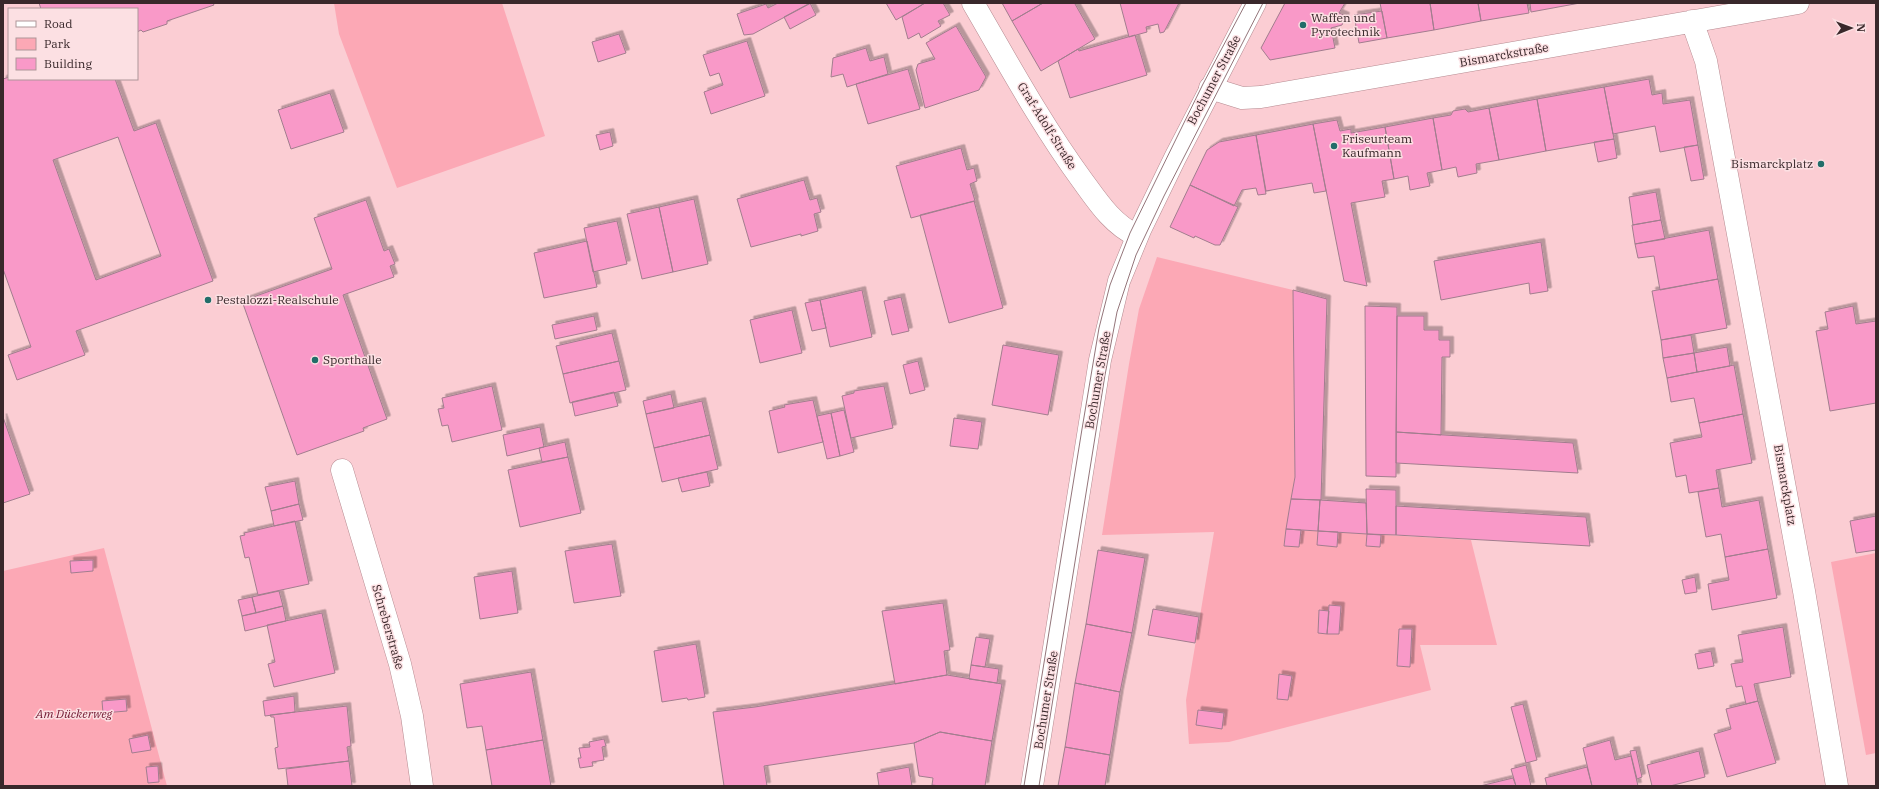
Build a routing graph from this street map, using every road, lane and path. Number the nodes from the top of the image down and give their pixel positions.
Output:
1 (973, 3) edge
2 (1255, 3) edge
3 (1798, 3) edge
4 (1692, 21) junction
5 (1210, 88) junction
6 (1137, 236) junction
7 (342, 470) dead end
8 (422, 786) edge
9 (1032, 786) edge
10 (1837, 786) edge

1 - 6 street, Graf-Adolf-Straße
2 - 5 street, Bochumer Straße
3 - 4 street, Bismarckstraße
4 - 5 street, Bismarckstraße
4 - 10 street, Bismarckplatz
5 - 6 street, Bochumer Straße
6 - 9 street, Bochumer Straße
7 - 8 street, Schreberstraße

